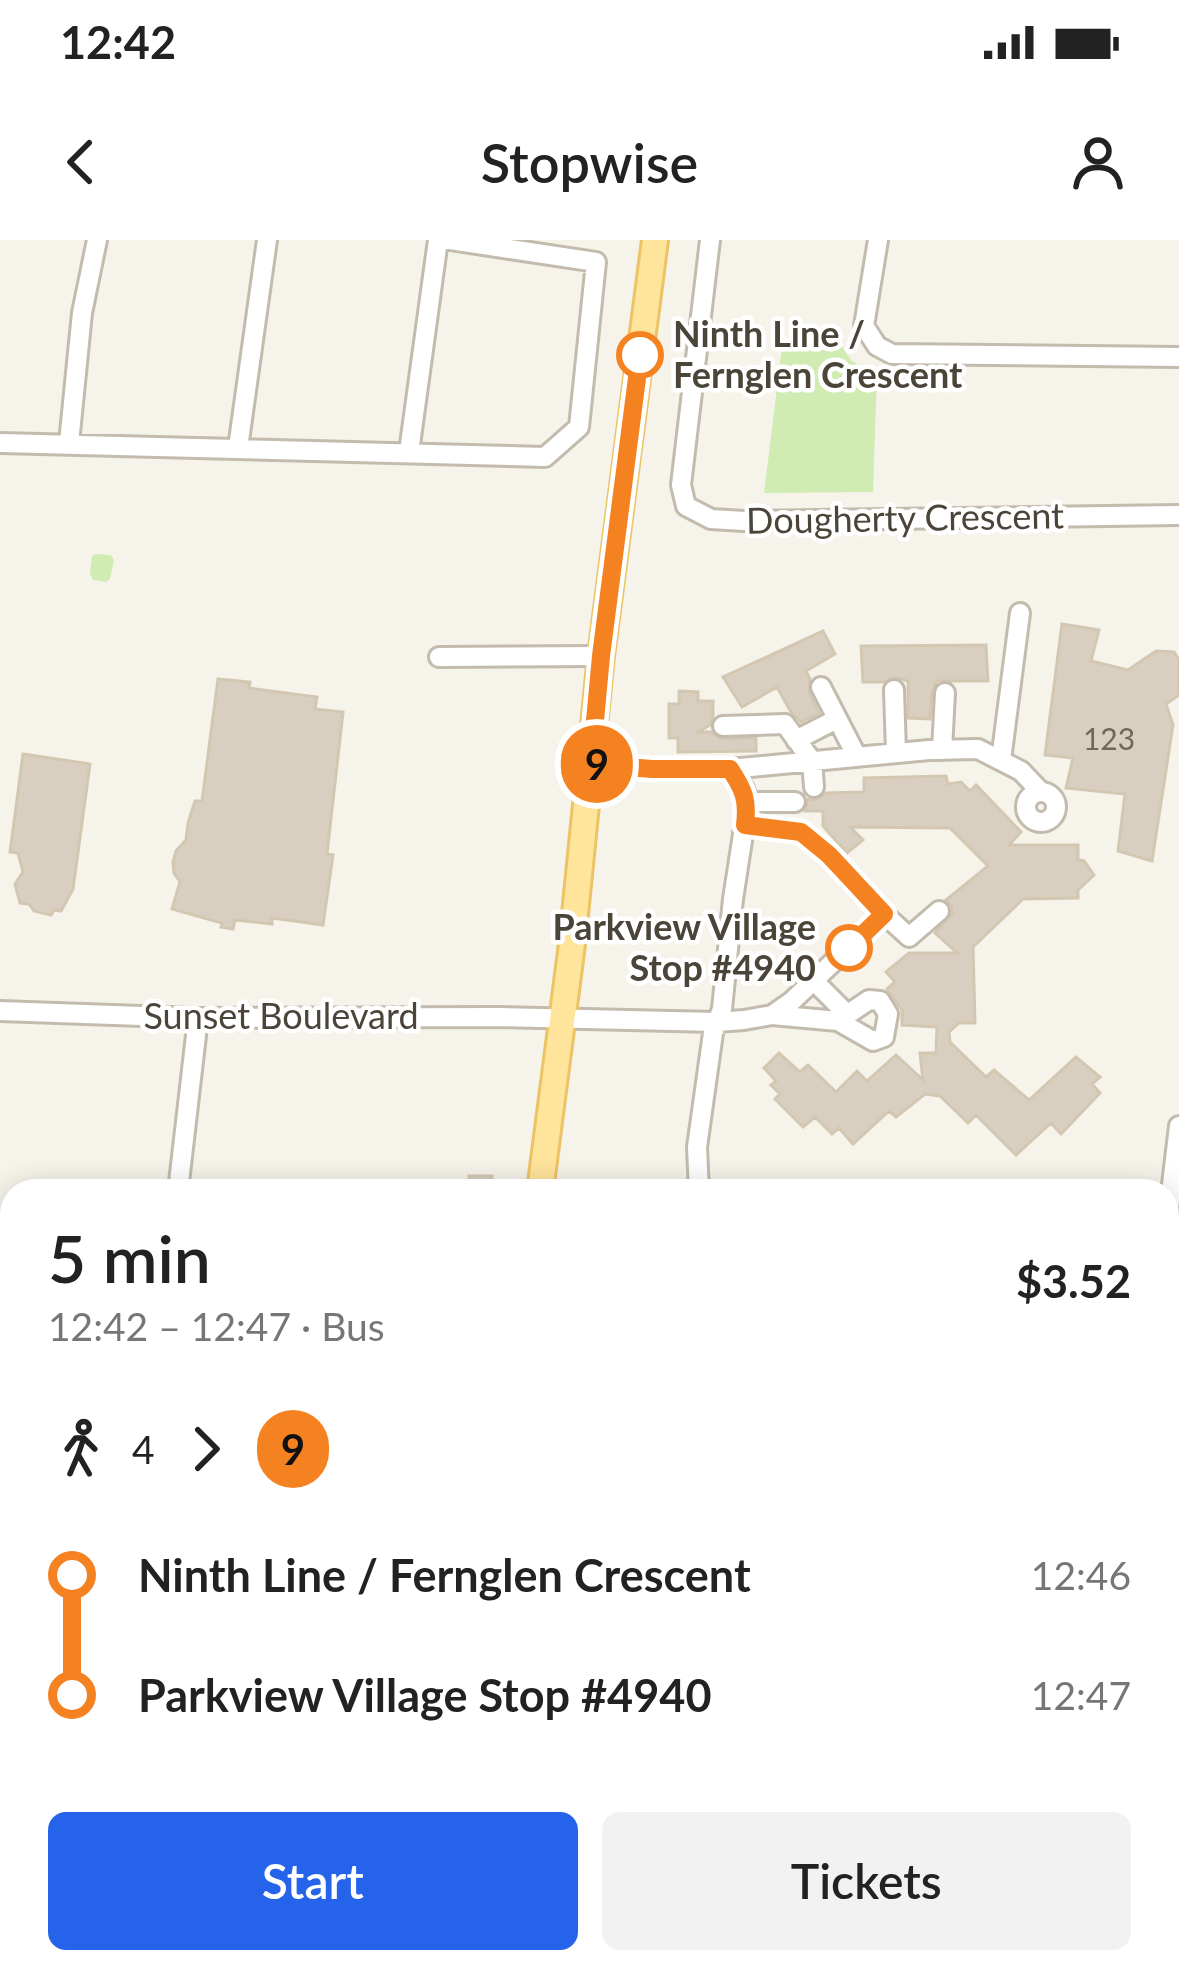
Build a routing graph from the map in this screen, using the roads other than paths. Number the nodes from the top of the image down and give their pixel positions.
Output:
1 (97, 240) edge
2 (266, 240) edge
3 (438, 240) edge
4 (450, 240) edge
5 (655, 240) edge
6 (710, 240) edge
7 (878, 240) edge
8 (1179, 357) edge
9 (0, 443) edge
10 (69, 443) junction
11 (238, 448) junction
12 (409, 452) junction
13 (1179, 515) edge
14 (1021, 613) dead end
15 (601, 656) junction
16 (439, 657) dead end
17 (821, 687) dead end
18 (894, 690) dead end
19 (945, 693) dead end
20 (837, 719) junction
21 (723, 726) dead end
22 (796, 740) junction
23 (942, 750) junction
24 (896, 753) junction
25 (857, 757) junction
26 (1001, 760) junction
27 (812, 761) junction
28 (591, 764) junction
29 (730, 769) junction
30 (814, 787) dead end
31 (1040, 791) dead end
32 (748, 802) junction
33 (795, 802) dead end
34 (745, 825) junction
35 (938, 911) dead end
36 (884, 914) junction
37 (814, 982) junction
38 (0, 1011) edge
39 (772, 1015) junction
40 (198, 1018) junction
41 (562, 1018) junction
42 (716, 1022) junction
43 (1179, 1126) edge
44 (1177, 1156) edge
45 (179, 1179) edge
46 (542, 1179) edge
47 (698, 1179) edge

1 - 10 street
2 - 11 street
3 - 12 street
4 - 12 street
5 - 15 main road
6 - 13 street, Dougherty Crescent
7 - 8 street
9 - 10 street
10 - 11 street
11 - 12 street
14 - 26 street
15 - 16 street
15 - 28 main road
17 - 20 street
18 - 24 street
19 - 23 street
20 - 22 street
20 - 25 street
21 - 22 street
22 - 27 street
23 - 24 street
23 - 26 street
24 - 25 street
25 - 27 street
26 - 31 street
27 - 29 street
27 - 30 street
28 - 29 street
28 - 41 main road
29 - 32 street
32 - 33 street
32 - 34 street
34 - 36 street
34 - 42 street
35 - 36 street
36 - 37 street
37 - 39 street
37 - 39 street, Sunset Boulevard
38 - 40 street, Sunset Boulevard
39 - 42 street, Sunset Boulevard
40 - 41 street, Sunset Boulevard
40 - 45 street
41 - 42 street, Sunset Boulevard
41 - 46 main road
42 - 47 street
43 - 44 street

